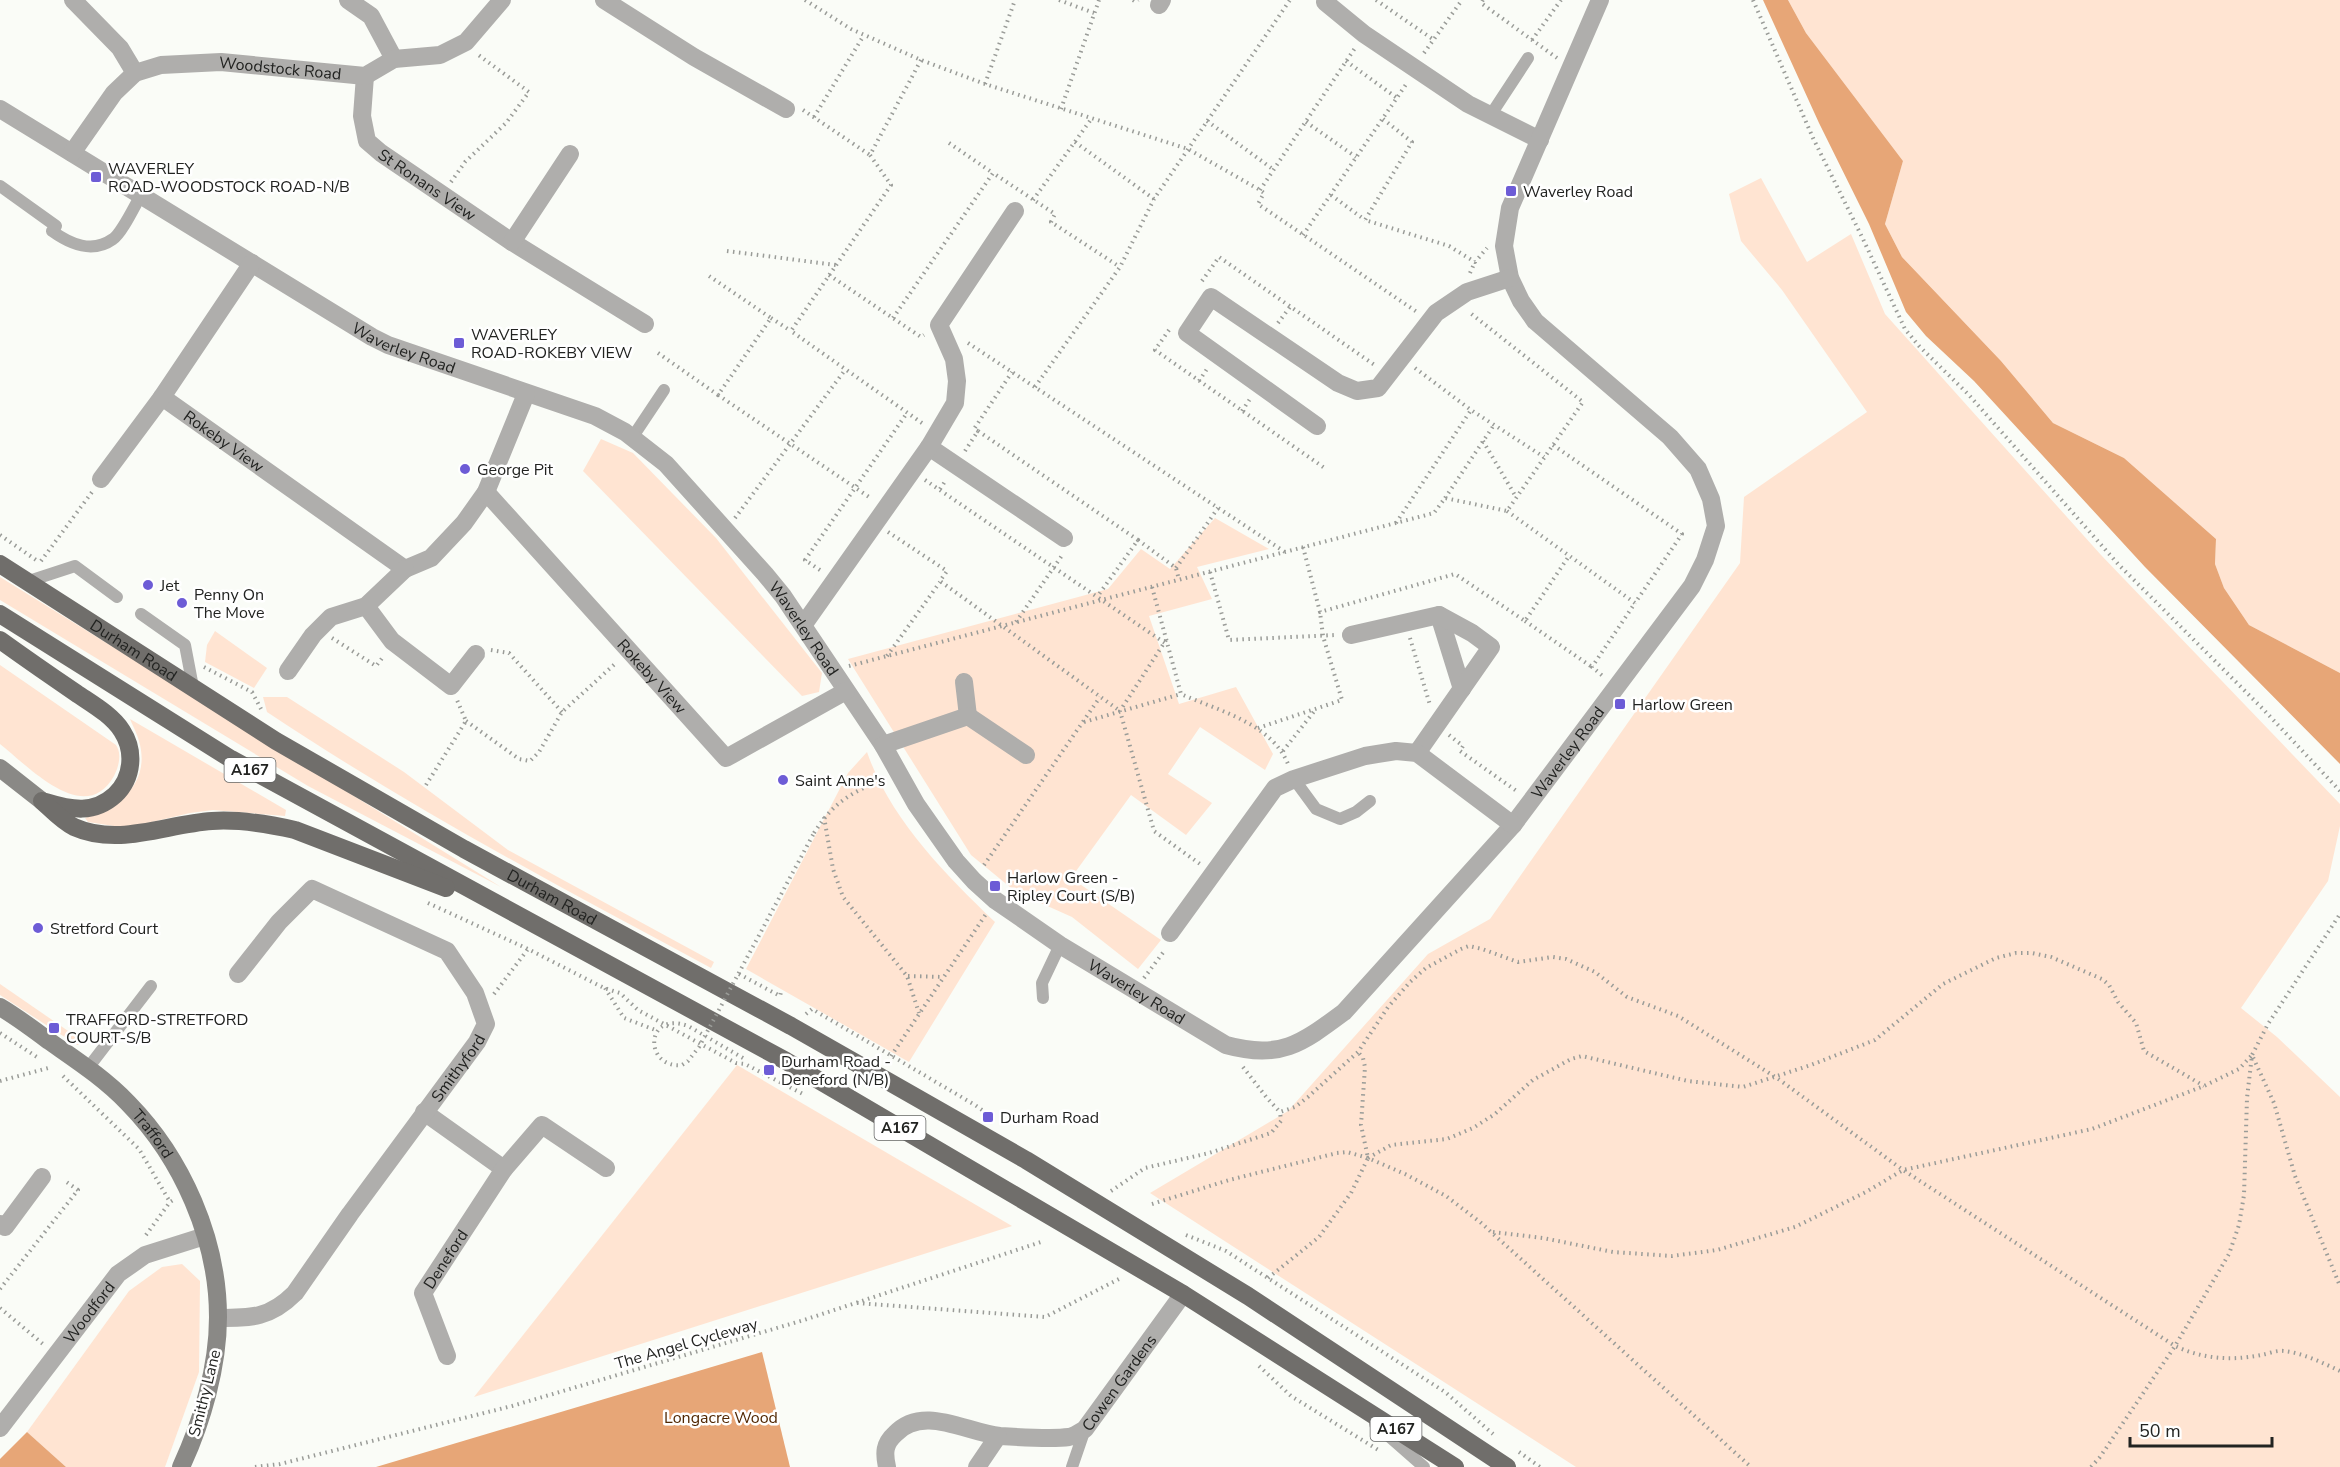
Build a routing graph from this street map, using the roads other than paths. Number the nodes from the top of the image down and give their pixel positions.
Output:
1 (73, 0) edge
2 (348, 0) edge
3 (502, 0) edge
4 (604, 0) edge
5 (1600, 0) edge
6 (1325, 2) dead end
7 (1528, 58) dead end
8 (394, 59) junction
9 (135, 73) junction
10 (365, 76) junction
11 (0, 108) edge
12 (786, 109) road end
13 (1490, 116) junction
14 (1540, 140) junction
15 (72, 153) junction
16 (570, 154) dead end
17 (0, 186) edge
18 (141, 195) junction
19 (1015, 211) dead end
20 (512, 242) junction
21 (252, 263) junction
22 (1510, 278) junction
23 (645, 324) dead end
24 (664, 390) dead end
25 (526, 394) junction
26 (162, 397) junction
27 (1317, 426) dead end
28 (632, 438) junction
29 (933, 440) junction
30 (101, 479) road end
31 (486, 492) junction
32 (1064, 538) road end
33 (0, 564) edge
34 (405, 569) junction
35 (27, 582) junction
36 (117, 597) dead end
37 (366, 606) junction
38 (0, 614) edge
39 (141, 614) dead end
40 (1439, 615) junction
41 (804, 624) junction
42 (1351, 635) road end
43 (0, 640) edge
44 (476, 654) road end
45 (288, 671) dead end
46 (964, 682) dead end
47 (192, 687) junction
48 (1462, 688) junction
49 (846, 691) junction
50 (968, 716) junction
51 (883, 745) junction
52 (1417, 753) junction
53 (1026, 755) dead end
54 (0, 768) edge
55 (1294, 779) junction
56 (42, 801) junction
57 (1370, 801) dead end
58 (1513, 825) junction
59 (509, 912) junction
60 (1170, 933) road end
61 (1060, 945) junction
62 (238, 974) dead end
63 (151, 986) dead end
64 (1043, 998) dead end
65 (0, 1007) edge
66 (88, 1068) junction
67 (424, 1112) junction
68 (606, 1168) dead end
69 (504, 1169) junction
70 (42, 1177) dead end
71 (0, 1224) edge
72 (205, 1236) junction
73 (1183, 1294) junction
74 (218, 1318) junction
75 (447, 1356) dead end
76 (1338, 1392) junction
77 (0, 1428) edge
78 (1085, 1429) junction
79 (998, 1436) junction
80 (181, 1467) edge
81 (888, 1467) edge
82 (977, 1467) edge
83 (1072, 1467) edge
84 (1424, 1467) edge
85 (1455, 1467) edge
86 (1508, 1467) edge

1 - 9 street
2 - 8 street
3 - 8 street, Woodstock Road
4 - 12 street
5 - 14 street, Waverley Road
6 - 13 street
7 - 13 lane
8 - 10 street, Woodstock Road
9 - 10 street, Woodstock Road
9 - 15 street, Woodstock Road
10 - 20 street, St Ronans View
11 - 15 street, Waverley Road
13 - 14 street
14 - 22 street, Waverley Road
15 - 18 street, Waverley Road
16 - 20 street
17 - 18 lane
18 - 21 street, Waverley Road
19 - 29 street
20 - 23 street, St Ronans View
21 - 25 street, Waverley Road
21 - 26 street
22 - 27 street
22 - 58 street, Waverley Road
24 - 28 lane
25 - 28 street, Waverley Road
25 - 31 street
26 - 30 street
26 - 34 street, Rokeby View
28 - 41 street, Waverley Road
29 - 32 street
29 - 41 street
31 - 34 street
31 - 49 street, Rokeby View
33 - 35 main road, Durham Road / A167
34 - 37 street
35 - 36 lane
35 - 47 main road, Durham Road / A167
37 - 44 street
37 - 45 street
38 - 59 main road, Durham Road / A167
39 - 47 lane
40 - 42 street
40 - 48 street
40 - 48 street
41 - 49 street, Waverley Road
43 - 56 main road
46 - 50 street
47 - 86 main road, Durham Road / A167
48 - 52 street
49 - 51 street, Waverley Road
50 - 51 street
50 - 53 street
51 - 61 street, Waverley Road
52 - 55 street
52 - 58 street
54 - 56 street
55 - 57 lane
55 - 60 street
56 - 59 main road
58 - 61 street, Waverley Road
59 - 73 main road, Durham Road / A167
61 - 64 lane
62 - 67 street, Smithyford
63 - 66 lane
65 - 66 street, Trafford
66 - 72 street, Trafford
67 - 69 street
67 - 74 street, Smithyford
68 - 69 street, Deneford
69 - 75 street, Deneford
70 - 71 street
72 - 74 street, Trafford
72 - 77 street, Woodford
73 - 76 main road, Durham Road / A167
73 - 78 street, Cowen Gardens
74 - 80 street, Smithy Lane
76 - 84 lane
76 - 85 main road, Durham Road / A167
78 - 79 street, Cowen Gardens
78 - 83 lane
79 - 81 street, Cowen Gardens
79 - 82 street

